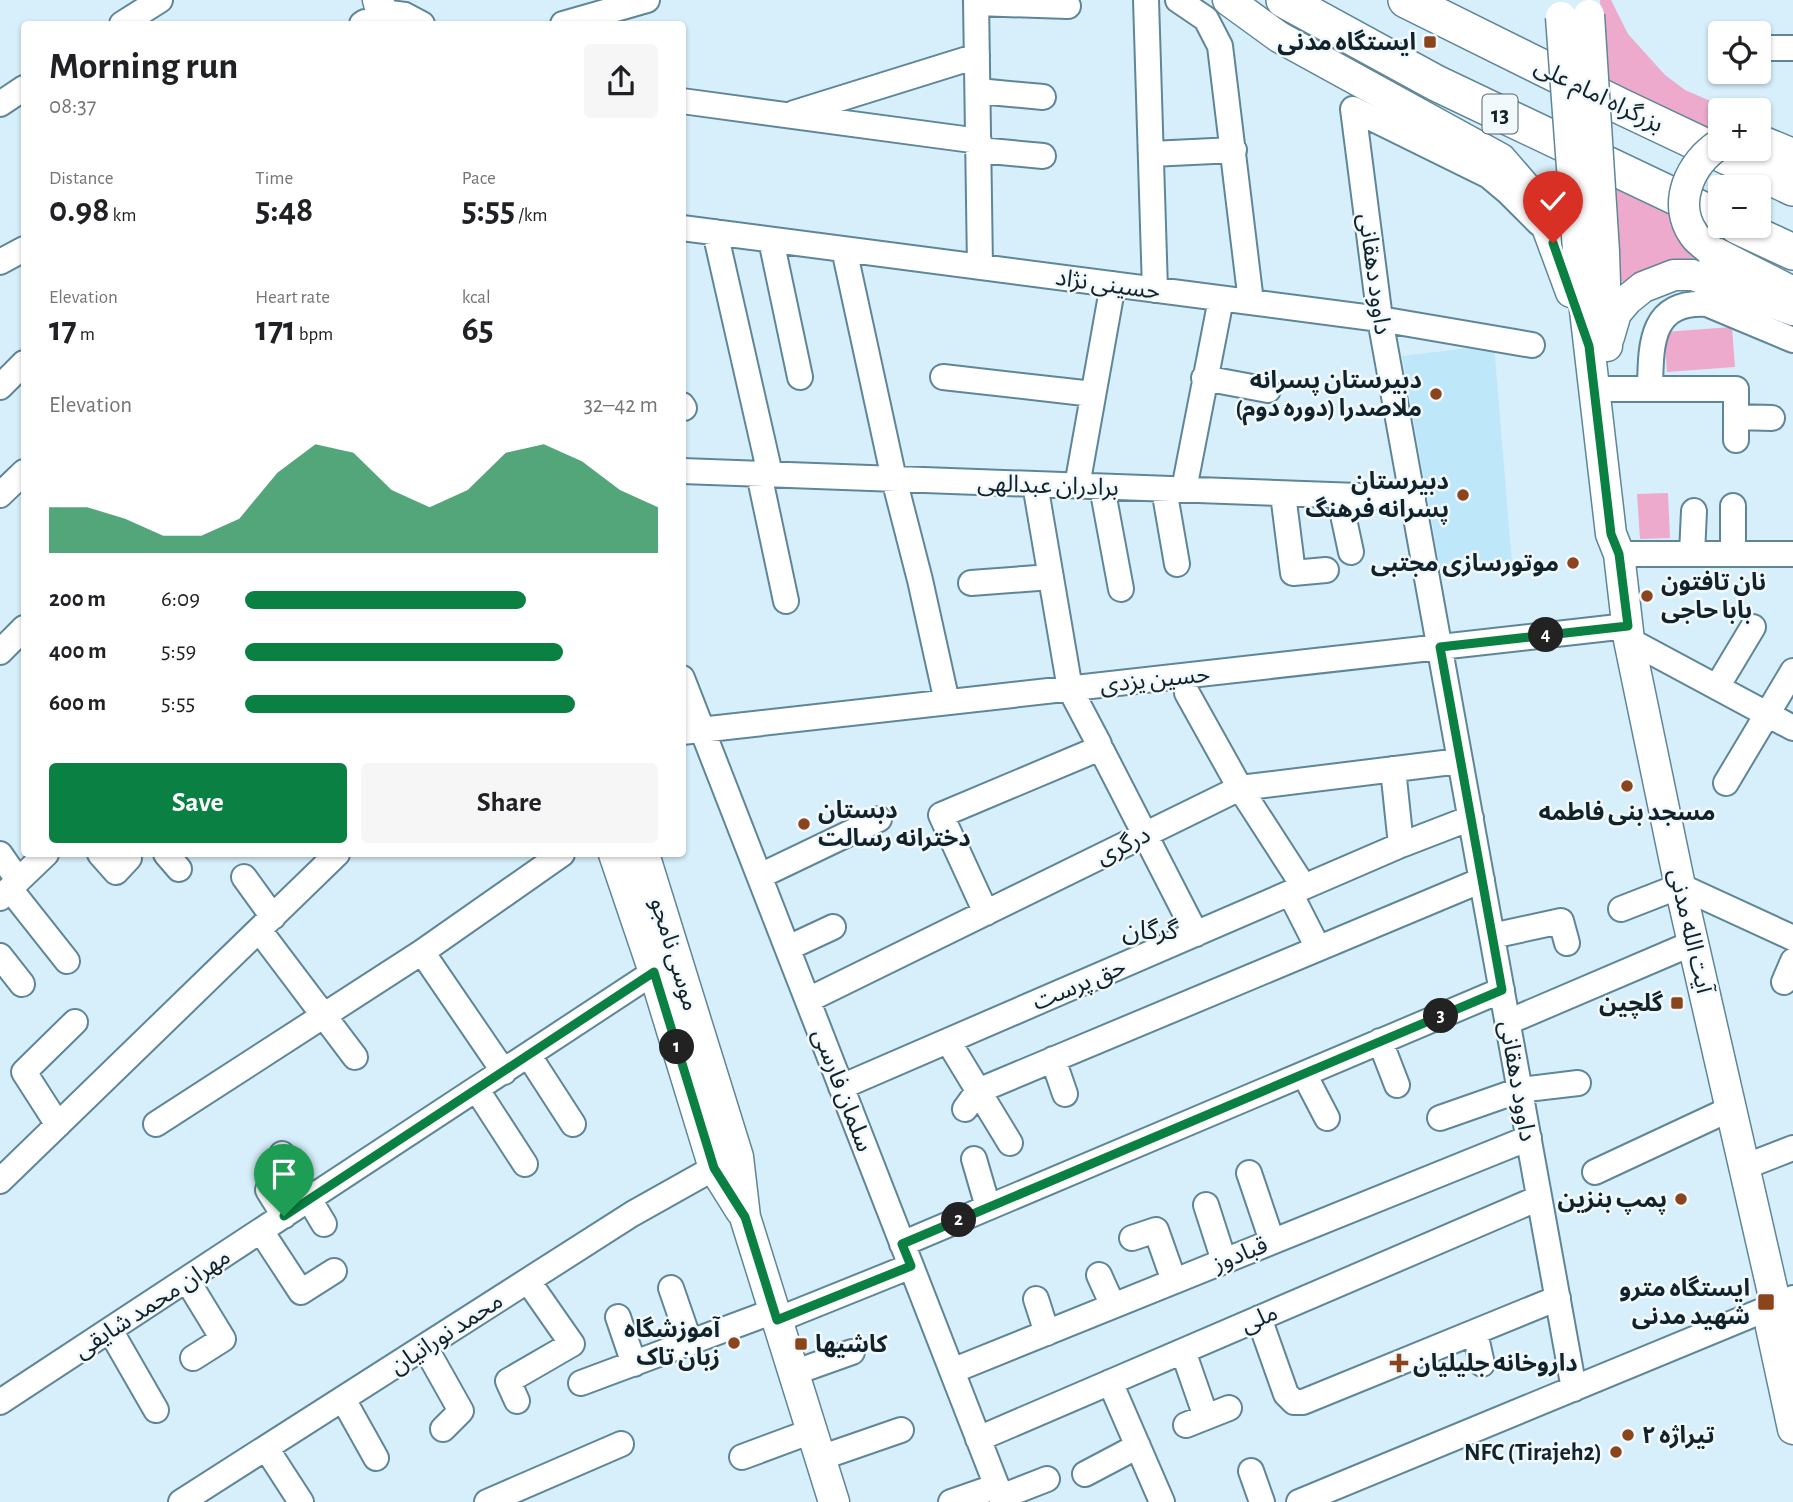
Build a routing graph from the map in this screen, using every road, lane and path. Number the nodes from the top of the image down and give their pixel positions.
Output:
1 (160, 0) edge
2 (1146, 0) edge
3 (1178, 0) edge
4 (1275, 0) edge
5 (1284, 0) edge
6 (1406, 0) edge
7 (976, 2) edge
8 (1231, 2) edge
9 (644, 6) edge
10 (1068, 6) dead end
11 (1574, 8) edge
12 (371, 15) edge
13 (127, 21) edge
14 (416, 21) edge
15 (576, 21) edge
16 (1771, 48) edge
17 (1793, 48) edge
18 (977, 55) junction
19 (21, 90) edge
20 (978, 90) junction
21 (1043, 97) dead end
22 (686, 102) edge
23 (0, 104) edge
24 (786, 115) junction
25 (1771, 144) edge
26 (979, 146) junction
27 (1234, 150) junction
28 (1708, 151) edge
29 (1151, 154) junction
30 (1793, 154) edge
31 (1042, 156) dead end
32 (1793, 188) edge
33 (686, 228) edge
34 (1708, 230) edge
35 (715, 232) junction
36 (1549, 233) junction
37 (1708, 235) edge
38 (1720, 238) edge
39 (1763, 238) edge
40 (771, 240) junction
41 (844, 249) junction
42 (21, 251) edge
43 (1793, 252) edge
44 (0, 262) edge
45 (981, 267) junction
46 (1113, 284) junction
47 (1155, 290) junction
48 (1793, 292) edge
49 (1221, 299) junction
50 (1251, 302) junction
51 (1793, 310) edge
52 (1380, 319) junction
53 (1793, 340) edge
54 (1532, 345) dead end
55 (1598, 345) junction
56 (21, 366) edge
57 (800, 377) dead end
58 (943, 377) dead end
59 (1204, 377) junction
60 (0, 387) edge
61 (1650, 388) junction
62 (1601, 389) junction
63 (1268, 390) dead end
64 (1093, 394) junction
65 (1772, 418) dead end
66 (686, 471) edge
67 (764, 474) junction
68 (21, 475) edge
69 (894, 479) junction
70 (1035, 484) junction
71 (1175, 484) junction
72 (1076, 486) junction
73 (1102, 487) junction
74 (1283, 494) junction
75 (0, 495) edge
76 (1339, 496) junction
77 (1413, 498) junction
78 (1732, 506) dead end
79 (1694, 510) dead end
80 (1351, 552) dead end
81 (1619, 554) junction
82 (1692, 554) junction
83 (1732, 554) junction
84 (1793, 554) edge
85 (1177, 564) dead end
86 (1325, 570) dead end
87 (1051, 577) junction
88 (971, 583) dead end
89 (1121, 589) dead end
90 (786, 601) dead end
91 (1753, 627) dead end
92 (21, 631) edge
93 (1628, 633) junction
94 (1440, 647) junction
95 (0, 652) edge
96 (1793, 671) edge
97 (1717, 687) junction
98 (1070, 689) junction
99 (1187, 693) dead end
100 (686, 699) edge
101 (947, 702) junction
102 (1767, 714) junction
103 (1793, 728) edge
104 (692, 731) edge
105 (1098, 748) junction
106 (1460, 761) junction
107 (1392, 769) junction
108 (1726, 783) dead end
109 (1240, 788) junction
110 (1471, 818) junction
111 (879, 819) dead end
112 (1145, 834) junction
113 (1401, 845) junction
114 (0, 854) edge
115 (43, 857) edge
116 (103, 857) edge
117 (334, 857) edge
118 (558, 857) edge
119 (615, 857) edge
120 (646, 857) edge
121 (129, 858) dead end
122 (244, 877) dead end
123 (760, 877) junction
124 (1482, 880) junction
125 (1680, 886) junction
126 (9, 889) edge
127 (1297, 890) junction
128 (1621, 909) dead end
129 (986, 913) junction
130 (266, 923) junction
131 (833, 928) dead end
132 (1196, 934) junction
133 (1492, 936) junction
134 (1793, 938) edge
135 (1567, 943) dead end
136 (1693, 943) junction
137 (788, 948) junction
138 (1318, 948) junction
139 (422, 953) junction
140 (0, 956) edge
141 (66, 961) dead end
142 (666, 968) junction
143 (22, 984) dead end
144 (1502, 990) junction
145 (808, 1000) junction
146 (324, 1016) junction
147 (75, 1022) dead end
148 (1508, 1022) junction
149 (948, 1041) junction
150 (1380, 1041) junction
151 (529, 1056) junction
152 (355, 1057) dead end
153 (1054, 1059) junction
154 (504, 1072) junction
155 (1304, 1074) junction
156 (1578, 1083) dead end
157 (1397, 1085) dead end
158 (841, 1087) junction
159 (477, 1090) junction
160 (1520, 1090) junction
161 (1065, 1094) dead end
162 (971, 1100) junction
163 (1730, 1109) junction
164 (1327, 1118) dead end
165 (1440, 1118) dead end
166 (156, 1124) dead end
167 (572, 1124) dead end
168 (58, 1125) junction
169 (1529, 1138) junction
170 (1010, 1143) dead end
171 (1793, 1148) edge
172 (282, 1154) dead end
173 (974, 1158) dead end
174 (525, 1164) dead end
175 (1744, 1167) junction
176 (714, 1168) junction
177 (1595, 1172) dead end
178 (1249, 1173) dead end
179 (0, 1181) edge
180 (268, 1191) dead end
181 (1539, 1198) junction
182 (309, 1200) junction
183 (1206, 1205) dead end
184 (988, 1207) junction
185 (284, 1216) junction
186 (745, 1217) junction
187 (324, 1224) dead end
188 (261, 1231) junction
189 (1132, 1238) dead end
190 (1272, 1241) junction
191 (907, 1255) junction
192 (1224, 1261) junction
193 (334, 1271) dead end
194 (1099, 1275) dead end
195 (187, 1280) junction
196 (528, 1281) junction
197 (1174, 1281) junction
198 (671, 1288) dead end
199 (1036, 1298) dead end
200 (1558, 1298) junction
201 (1784, 1302) edge
202 (1113, 1306) junction
203 (776, 1315) junction
204 (618, 1317) dead end
205 (1259, 1318) junction
206 (110, 1330) junction
207 (1475, 1332) junction
208 (1047, 1333) junction
209 (690, 1343) junction
210 (425, 1347) junction
211 (1793, 1350) edge
212 (1184, 1351) junction
213 (852, 1352) dead end
214 (193, 1358) dead end
215 (634, 1364) junction
216 (1482, 1364) dead end
217 (952, 1371) junction
218 (793, 1373) junction
219 (591, 1379) dead end
220 (1110, 1382) junction
221 (1574, 1389) junction
222 (344, 1399) junction
223 (517, 1401) dead end
224 (0, 1402) edge
225 (156, 1410) dead end
226 (1207, 1416) dead end
227 (443, 1429) dead end
228 (1793, 1429) edge
229 (901, 1430) dead end
230 (978, 1439) junction
231 (621, 1444) dead end
232 (816, 1444) junction
233 (1138, 1446) junction
234 (266, 1448) junction
235 (742, 1457) dead end
236 (376, 1458) dead end
237 (1251, 1471) dead end
238 (1085, 1474) dead end
239 (1047, 1479) dead end
240 (1158, 1491) edge
241 (1000, 1495) edge
242 (827, 1500) edge
243 (1311, 1500) edge
244 (181, 1502) edge
245 (301, 1502) edge
246 (486, 1502) edge
247 (951, 1502) edge
248 (1262, 1502) edge

1 - 13 street
2 - 29 street
3 - 27 street
4 - 8 main road
5 - 34 highway, 13
6 - 32 highway, بزرگراه امام علی / 13
7 - 10 street
7 - 18 street
8 - 36 main road
9 - 15 street
11 - 55 main road, آیت الله مدنی, bridge
12 - 14 street
16 - 17 street
18 - 20 street
18 - 24 street
19 - 23 street
20 - 21 street
20 - 26 street
22 - 24 street
24 - 26 street
25 - 30 main road
26 - 31 street
26 - 45 street
27 - 29 street
27 - 50 street
28 - 37 main road, bridge
29 - 47 street
33 - 35 street, حسینی نژاد
35 - 40 street, حسینی نژاد
35 - 67 street
36 - 52 street, داوود دهقانی
36 - 55 main road
38 - 48 main road
39 - 43 highway
40 - 41 street, حسینی نژاد
40 - 57 street
41 - 45 street, حسینی نژاد
41 - 69 street
42 - 44 street
45 - 46 street, حسینی نژاد
46 - 47 street, حسینی نژاد
46 - 64 street
47 - 49 street, حسینی نژاد
49 - 50 street, حسینی نژاد
49 - 59 street
50 - 52 street, حسینی نژاد
51 - 55 main road
52 - 54 street, حسینی نژاد
52 - 77 street, داوود دهقانی
53 - 61 street
55 - 62 main road, آیت الله مدنی
56 - 60 street
58 - 64 street
59 - 63 street
59 - 71 street
61 - 62 street
61 - 65 street
62 - 81 main road, آیت الله مدنی
64 - 72 street
66 - 67 street, برادران عبدالهی
67 - 69 street, برادران عبدالهی
67 - 90 street
68 - 75 street
69 - 70 street, برادران عبدالهی
69 - 101 street
70 - 72 street, برادران عبدالهی
70 - 87 street
71 - 73 street, برادران عبدالهی
71 - 74 street, برادران عبدالهی
71 - 85 street
72 - 73 street, برادران عبدالهی
73 - 89 street
74 - 76 street, برادران عبدالهی
74 - 86 street
76 - 77 street, برادران عبدالهی
76 - 80 street
77 - 94 street, داوود دهقانی
78 - 83 street
79 - 82 street
81 - 82 street
81 - 93 main road, آیت الله مدنی
82 - 83 street
83 - 84 street
87 - 88 street
87 - 98 street
91 - 97 street
92 - 95 street
93 - 94 street, حسین یزدی
93 - 97 street
93 - 125 main road, آیت الله مدنی
94 - 98 street, حسین یزدی
94 - 106 street, داوود دهقانی
96 - 102 street
97 - 102 street
98 - 101 street, حسین یزدی
98 - 105 street
99 - 109 street
100 - 104 street, سلمان فارسی
101 - 104 street, حسین یزدی
102 - 103 street
102 - 108 street
104 - 123 street, سلمان فارسی
105 - 112 street
105 - 129 street
106 - 107 street, درگری
106 - 110 street, داوود دهقانی
107 - 109 street, درگری
107 - 113 street
109 - 112 street, درگری
109 - 127 street
110 - 113 street, حق پرست
110 - 124 street, داوود دهقانی
111 - 123 street
112 - 129 street, درگری
112 - 132 street
113 - 127 street, حق پرست
114 - 126 street
115 - 126 street
116 - 121 street
117 - 130 street
118 - 139 street
119 - 142 main road, موسی نامجو
120 - 142 main road, موسی نامجو
122 - 130 street
123 - 137 street, سلمان فارسی
124 - 133 street, داوود دهقانی
124 - 138 street
125 - 128 street
125 - 134 street
125 - 136 main road, آیت الله مدنی
126 - 141 street
127 - 132 street, حق پرست
127 - 138 street
129 - 145 street, درگری
130 - 146 street
130 - 168 street
131 - 137 street
132 - 149 street, حق پرست
133 - 135 street
133 - 144 street, داوود دهقانی
136 - 148 street
136 - 163 main road, آیت الله مدنی
137 - 145 street, سلمان فارسی
138 - 153 street
139 - 146 street
139 - 154 street
140 - 143 street
142 - 151 street, مهران محمد شایقی
142 - 176 main road, موسی نامجو
142 - 186 main road, موسی نامجو
144 - 148 street, داوود دهقانی
144 - 150 street
145 - 158 street, سلمان فارسی
146 - 152 street
146 - 166 street
147 - 168 street
148 - 160 street, داوود دهقانی
149 - 158 street, حق پرست
149 - 162 street
150 - 155 street
150 - 157 street
151 - 154 street, مهران محمد شایقی
151 - 167 street
153 - 161 street
153 - 162 street
154 - 159 street, مهران محمد شایقی
155 - 164 street
155 - 184 street
156 - 160 street
158 - 191 street, سلمان فارسی
159 - 174 street
159 - 182 street, مهران محمد شایقی
160 - 165 street
160 - 169 street, داوود دهقانی
162 - 170 street
163 - 175 main road, آیت الله مدنی
163 - 177 street
168 - 179 street
169 - 181 street, داوود دهقانی
169 - 190 street, قبادوز
171 - 175 street
172 - 182 street
173 - 184 street
175 - 201 main road, آیت الله مدنی
176 - 186 main road, موسی نامجو
176 - 196 street, محمد نورانیان
178 - 190 street
180 - 185 street
181 - 200 street, داوود دهقانی
181 - 205 street, ملی
182 - 185 street, مهران محمد شایقی
182 - 187 street
183 - 192 street
184 - 191 street
185 - 188 street, مهران محمد شایقی
186 - 203 main road, موسی نامجو
188 - 193 street
188 - 195 street, مهران محمد شایقی
189 - 197 street
190 - 192 street, قبادوز
191 - 203 street
191 - 217 street, سلمان فارسی
192 - 197 street, قبادوز
194 - 202 street
195 - 206 street, مهران محمد شایقی
195 - 214 street
196 - 210 street, محمد نورانیان
196 - 223 street
197 - 202 street, قبادوز
198 - 209 street
199 - 208 street
200 - 207 street
200 - 221 street, داوود دهقانی
201 - 211 main road, آیت الله مدنی
201 - 221 street
201 - 228 main road, آیت الله مدنی
202 - 208 street, قبادوز
203 - 209 street
203 - 218 main road, موسی نامجو
204 - 215 street
205 - 207 street
205 - 212 street, ملی
206 - 224 street, مهران محمد شایقی
206 - 225 street
207 - 216 street
208 - 217 street, قبادوز
209 - 215 street
210 - 222 street, محمد نورانیان
210 - 227 street
212 - 220 street, ملی
212 - 226 street
213 - 218 street
215 - 219 street
217 - 230 street, سلمان فارسی
218 - 232 main road, موسی نامجو
220 - 230 street, ملی
220 - 233 street
221 - 243 street
222 - 234 street, محمد نورانیان
222 - 236 street
229 - 232 street
230 - 241 street, سلمان فارسی
231 - 246 street
232 - 235 street
232 - 242 main road, موسی نامجو
233 - 238 street
233 - 240 street
234 - 244 street, محمد نورانیان
234 - 245 street
237 - 248 street
239 - 241 street
241 - 247 street

